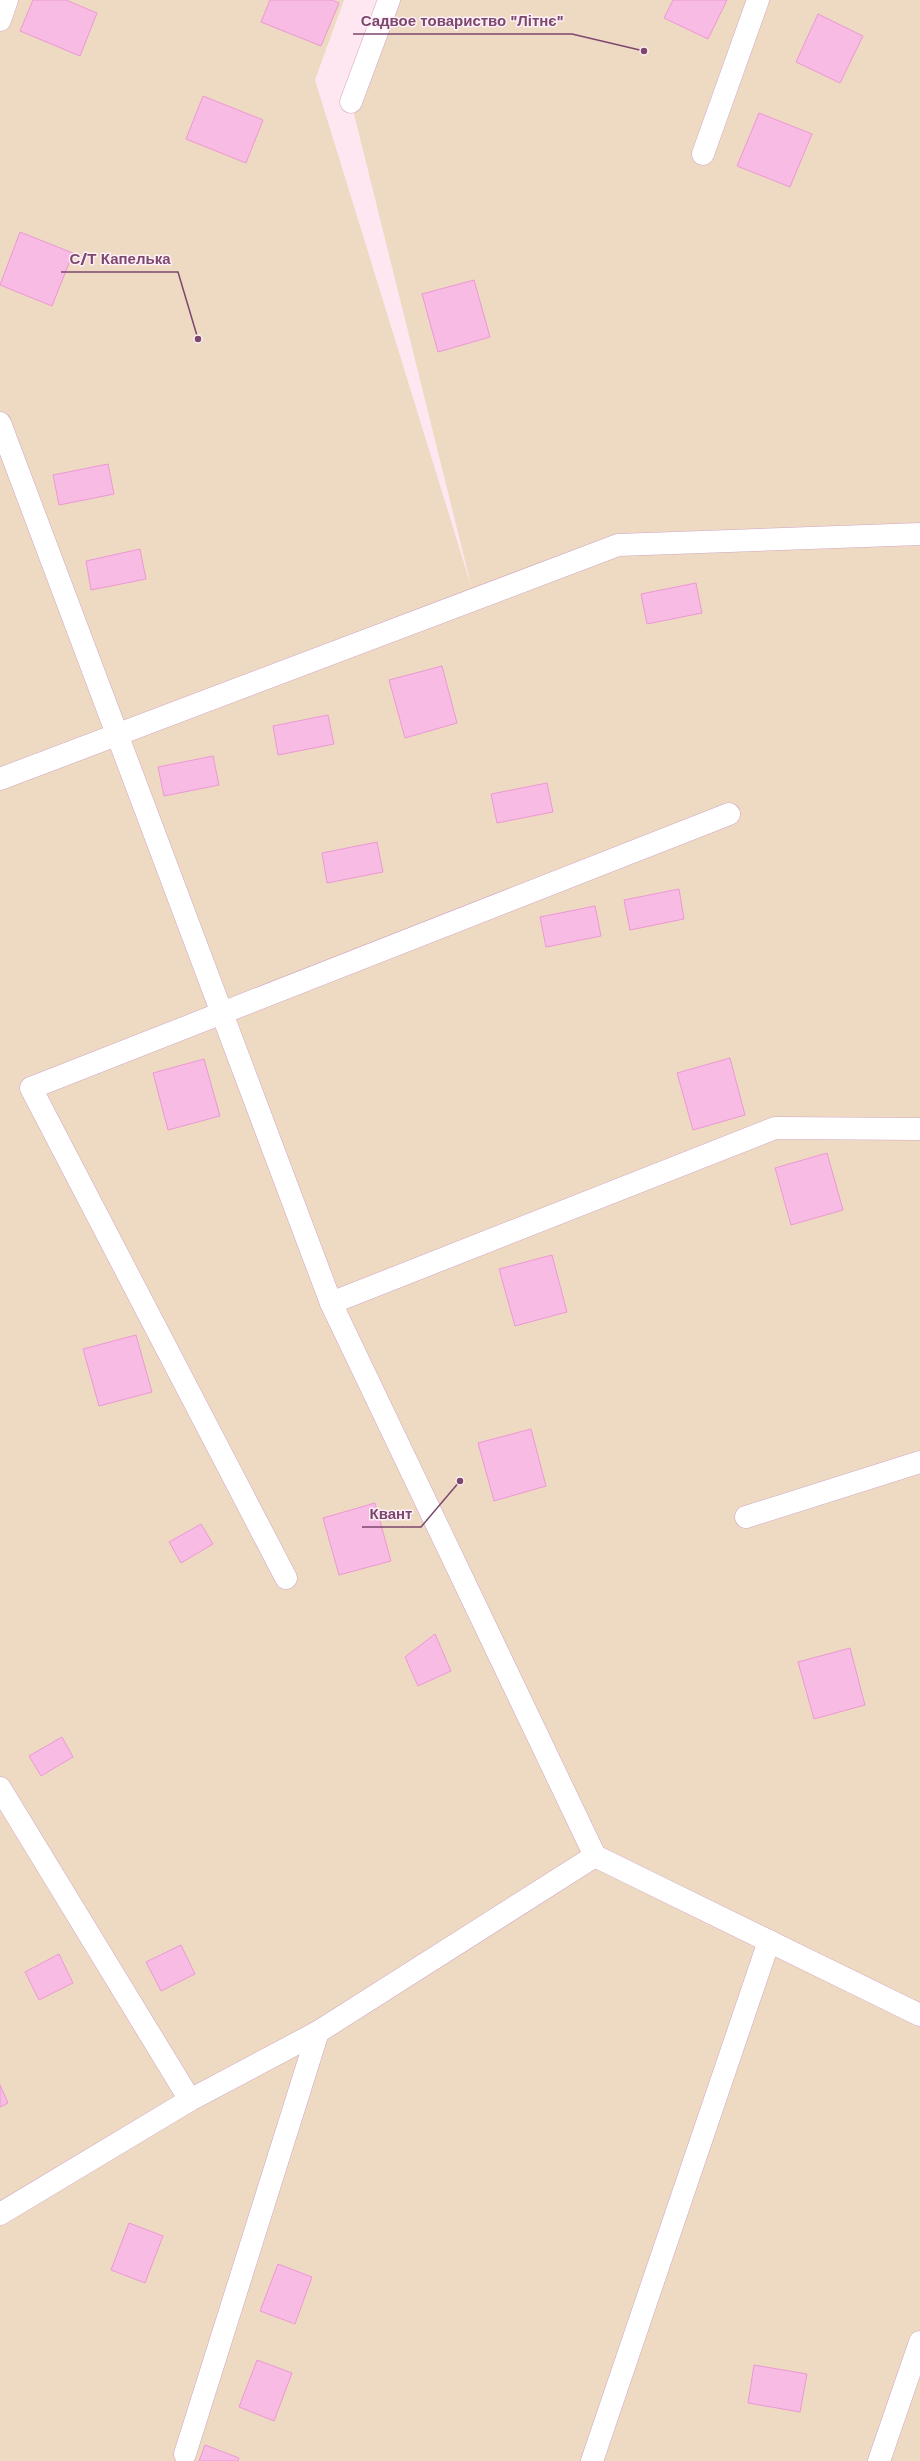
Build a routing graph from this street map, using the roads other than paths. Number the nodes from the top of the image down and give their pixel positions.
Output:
1 (7, 0) edge
2 (389, 0) edge
3 (758, 0) edge
4 (0, 20) edge
5 (351, 102) dead end
6 (703, 154) dead end
7 (0, 423) edge
8 (920, 534) edge
9 (118, 734) junction
10 (0, 779) edge
11 (729, 814) dead end
12 (222, 1012) junction
13 (920, 1129) edge
14 (331, 1303) junction
15 (920, 1462) edge
16 (746, 1517) dead end
17 (286, 1578) dead end
18 (0, 1788) edge
19 (595, 1856) junction
20 (769, 1941) junction
21 (920, 2015) edge
22 (318, 2032) junction
23 (190, 2100) junction
24 (0, 2214) edge
25 (920, 2342) edge
26 (185, 2454) dead end
27 (592, 2461) edge
28 (879, 2461) edge

1 - 4 street
2 - 5 street
3 - 6 street
7 - 9 street
8 - 9 street
9 - 10 street
9 - 12 street
11 - 12 street
12 - 14 street
12 - 17 street
13 - 14 street
14 - 19 street
15 - 16 street
18 - 23 street
19 - 20 street
19 - 22 street
20 - 21 street
20 - 27 street
22 - 23 street
22 - 26 street
23 - 24 street
25 - 28 street

